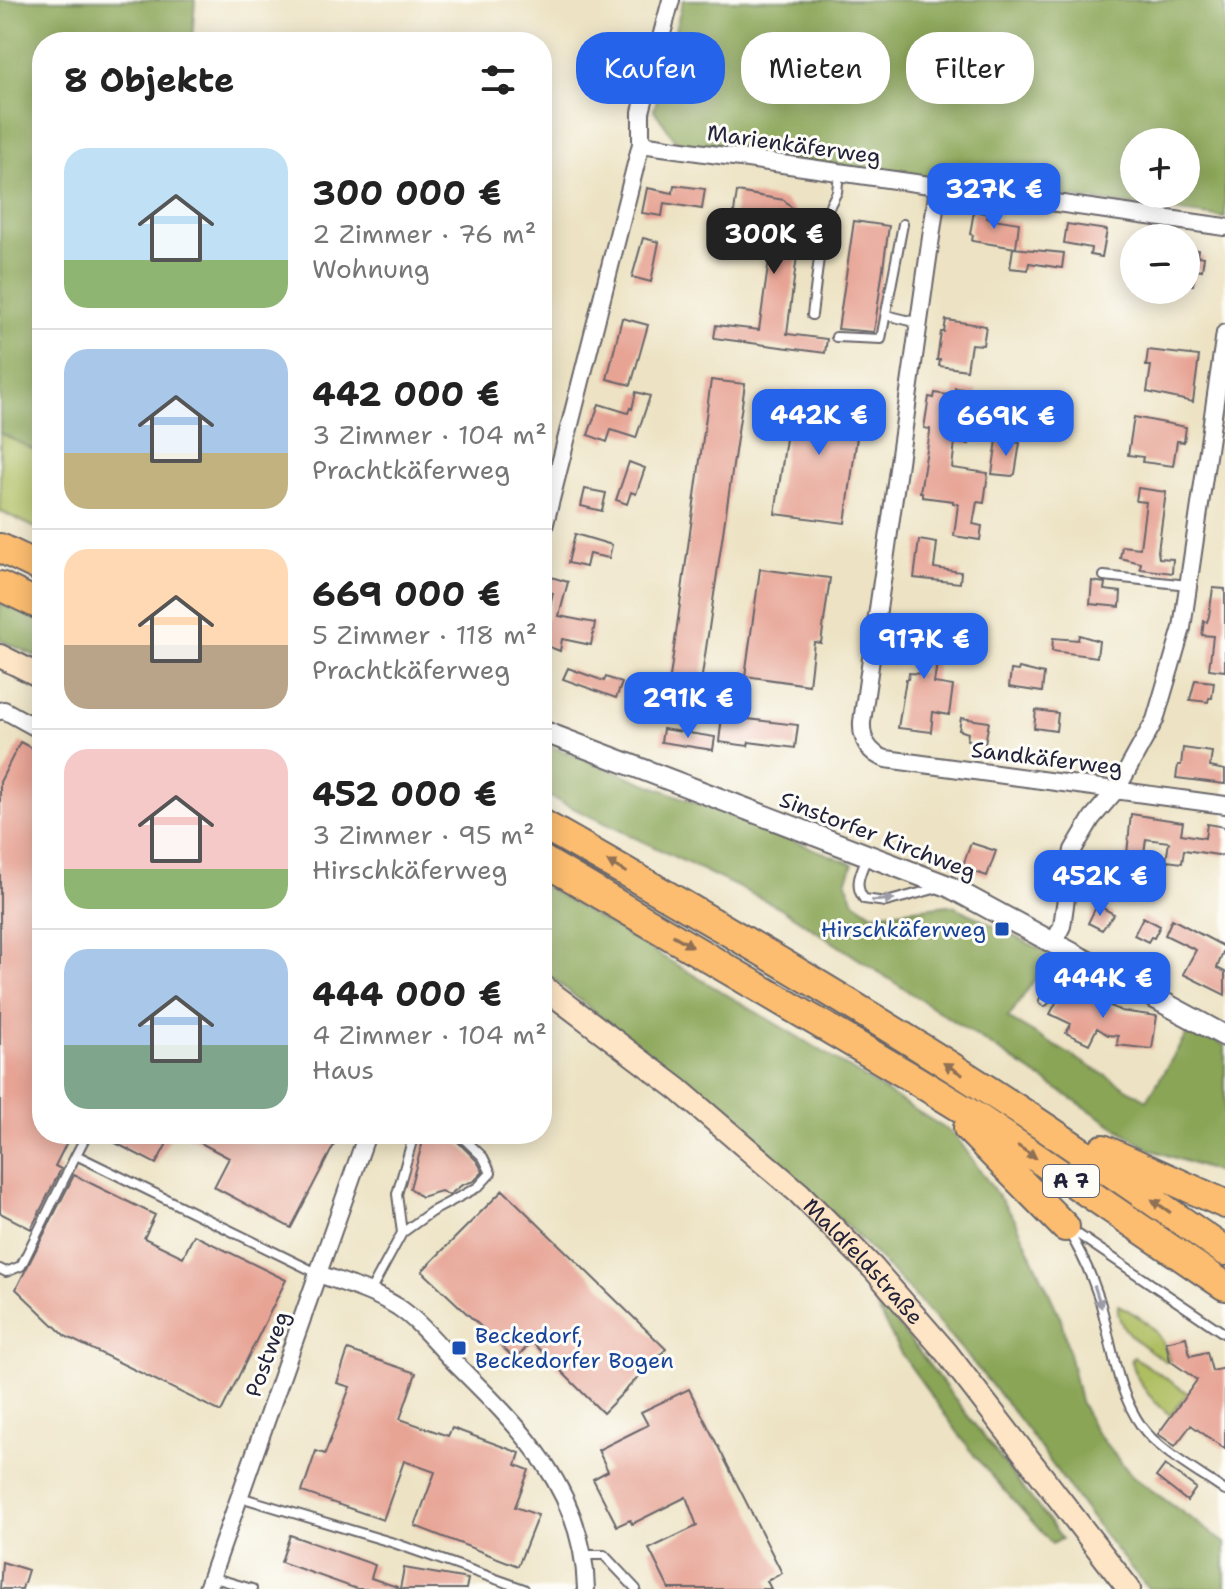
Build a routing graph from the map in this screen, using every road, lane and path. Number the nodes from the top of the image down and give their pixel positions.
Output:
1 (671, 0) edge
2 (641, 144) junction
3 (839, 173) junction
4 (938, 188) junction
5 (903, 224) dead end
6 (1225, 227) edge
7 (812, 315) dead end
8 (886, 315) junction
9 (919, 323) junction
10 (1225, 333) edge
11 (836, 337) dead end
12 (552, 496) edge
13 (0, 548) edge
14 (32, 563) edge
15 (1104, 576) dead end
16 (1189, 585) junction
17 (0, 586) edge
18 (32, 601) edge
19 (0, 656) edge
20 (32, 672) edge
21 (0, 711) edge
22 (32, 725) edge
23 (552, 735) edge
24 (1117, 789) junction
25 (1225, 805) edge
26 (552, 830) edge
27 (867, 856) junction
28 (552, 866) edge
29 (948, 886) junction
30 (1059, 945) junction
31 (552, 994) edge
32 (1044, 1001) dead end
33 (1225, 1036) edge
34 (914, 1079) junction
35 (1019, 1110) junction
36 (82, 1144) edge
37 (364, 1144) edge
38 (411, 1144) edge
39 (469, 1144) edge
40 (76, 1155) junction
41 (1225, 1204) edge
42 (1065, 1227) junction
43 (402, 1233) junction
44 (1225, 1251) edge
45 (0, 1269) edge
46 (319, 1274) junction
47 (1225, 1286) edge
48 (370, 1293) junction
49 (1225, 1334) edge
50 (1225, 1491) edge
51 (240, 1497) junction
52 (582, 1555) junction
53 (209, 1583) edge
54 (252, 1589) edge
55 (524, 1589) edge
56 (586, 1589) edge
57 (636, 1589) edge
58 (1129, 1589) edge

1 - 2 street
2 - 3 street, Marienkäferweg
2 - 12 street
3 - 4 street, Marienkäferweg
3 - 7 lane
4 - 6 street, Marienkäferweg
4 - 9 street
5 - 8 lane
8 - 9 lane
8 - 11 lane
9 - 24 street, Sandkäferweg
10 - 16 street
13 - 14 highway
15 - 16 lane
16 - 24 street
17 - 18 highway
19 - 20 main road
21 - 22 street
23 - 27 street, Sinstorfer Kirchweg
24 - 25 street, Sandkäferweg
24 - 30 street
35 -> 26 highway, A 7
27 - 29 street, Sinstorfer Kirchweg
27 -> 29 lane
28 -> 34 highway, A 7
29 - 30 street, Sinstorfer Kirchweg
30 - 32 lane
30 - 33 street, Sinstorfer Kirchweg
31 - 58 main road, Maldfeldstraße
34 - 42 highway
34 -> 47 highway, A 7
35 - 41 highway
44 -> 35 highway, A 7
36 - 40 lane
37 - 46 street, Postweg
38 - 43 lane
39 - 43 lane
40 - 45 lane
40 - 46 lane
42 - 49 lane
42 -> 50 lane
43 - 48 lane
46 - 48 street
46 - 51 street, Postweg
48 - 52 street
51 - 53 street, Postweg
51 - 55 lane
52 - 56 street
52 - 57 lane
53 - 54 lane

